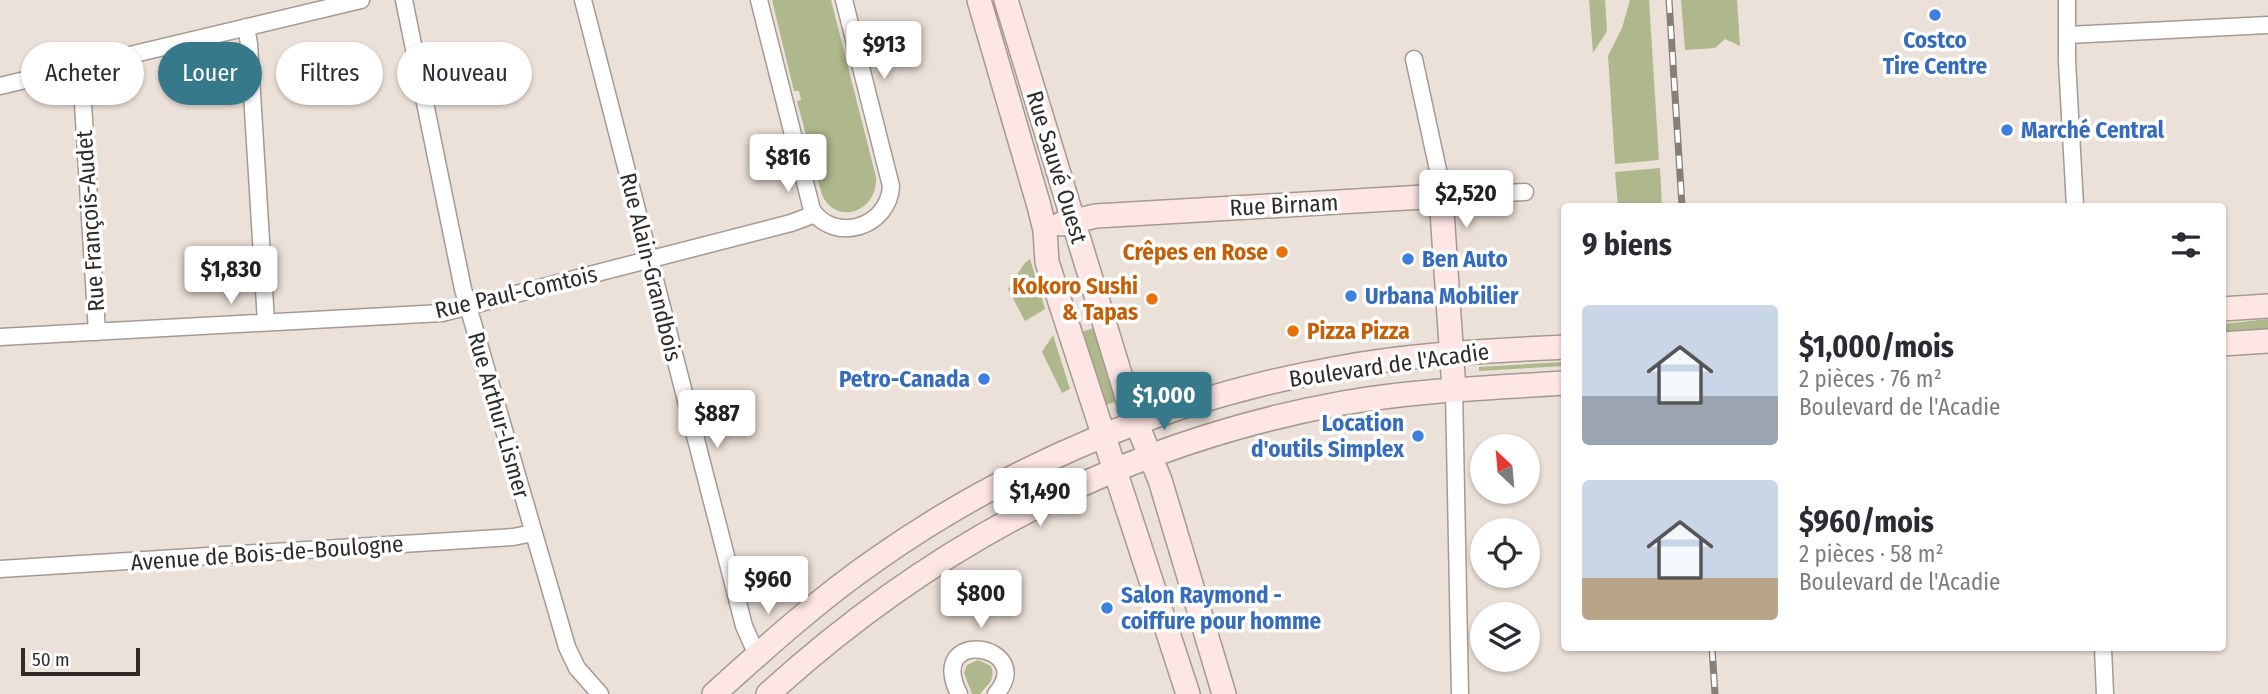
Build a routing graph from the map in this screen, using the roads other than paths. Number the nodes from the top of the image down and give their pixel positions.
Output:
1 (361, 0) edge
2 (404, 0) edge
3 (583, 0) edge
4 (759, 0) edge
5 (844, 0) edge
6 (979, 0) edge
7 (1006, 0) edge
8 (2067, 0) edge
9 (2268, 25) edge
10 (246, 27) junction
11 (2068, 35) junction
12 (144, 52) edge
13 (1414, 59) dead end
14 (21, 81) edge
15 (0, 86) edge
16 (83, 105) edge
17 (1525, 192) dead end
18 (1441, 196) junction
19 (2075, 203) edge
20 (815, 214) junction
21 (1074, 220) junction
22 (1045, 230) junction
23 (649, 260) junction
24 (467, 306) junction
25 (2268, 306) edge
26 (2226, 309) edge
27 (266, 322) junction
28 (97, 332) junction
29 (0, 337) edge
30 (2268, 341) edge
31 (2226, 344) edge
32 (1561, 346) edge
33 (1452, 354) junction
34 (1561, 383) edge
35 (1454, 390) junction
36 (1137, 423) junction
37 (1104, 437) junction
38 (1150, 456) junction
39 (1115, 471) junction
40 (533, 533) junction
41 (0, 569) edge
42 (2103, 651) edge
43 (760, 653) junction
44 (600, 694) edge
45 (714, 694) edge
46 (768, 694) edge
47 (959, 694) edge
48 (996, 694) edge
49 (1188, 694) edge
50 (1224, 694) edge
51 (1460, 694) edge
52 (2105, 694) edge

1 - 10 street
2 - 24 street, Rue Arthur-Lismer
3 - 23 street, Rue Alain-Grandbois
4 - 20 street
5 - 20 street
6 - 22 main road, Rue Sauvé Ouest
7 - 21 main road, Rue Sauvé Ouest
8 - 11 street
9 - 11 street
10 - 12 street
10 - 27 street
11 - 19 street
13 - 18 street
14 - 15 street
16 - 28 street, Rue François-Audet
17 - 18 street, Rue Birnam
18 - 21 main road, Rue Birnam
18 - 33 main road
20 - 23 street, Rue Paul-Comtois
21 - 22 main road, Rue Birnam
21 - 36 main road, Rue Sauvé Ouest
22 - 37 main road, Rue Sauvé Ouest
23 - 24 street, Rue Paul-Comtois
23 - 43 street, Rue Alain-Grandbois
24 - 27 street, Rue Paul-Comtois
24 - 40 street, Rue Arthur-Lismer
25 - 26 main road
27 - 28 street, Rue Paul-Comtois
28 - 29 street, Rue Paul-Comtois
30 - 31 main road
32 - 33 main road, Boulevard de l'Acadie
33 - 35 main road
33 - 36 main road, Boulevard de l'Acadie
34 - 35 main road, Boulevard de l'Acadie
35 - 38 main road, Boulevard de l'Acadie
35 - 51 street
36 - 37 main road, Boulevard de l'Acadie
36 - 38 main road, Rue Sauvé Ouest
37 - 39 main road, Rue Sauvé Ouest
37 - 43 main road, Boulevard de l'Acadie
38 - 39 main road, Boulevard de l'Acadie
38 - 50 main road, Rue Sauvé Ouest
39 - 46 main road, Boulevard de l'Acadie
39 - 49 main road, Rue Sauvé Ouest
40 - 41 street, Avenue de Bois-de-Boulogne
40 - 44 street, Rue Arthur-Lismer
42 - 52 street
43 - 45 main road, Boulevard de l'Acadie
47 - 48 street

